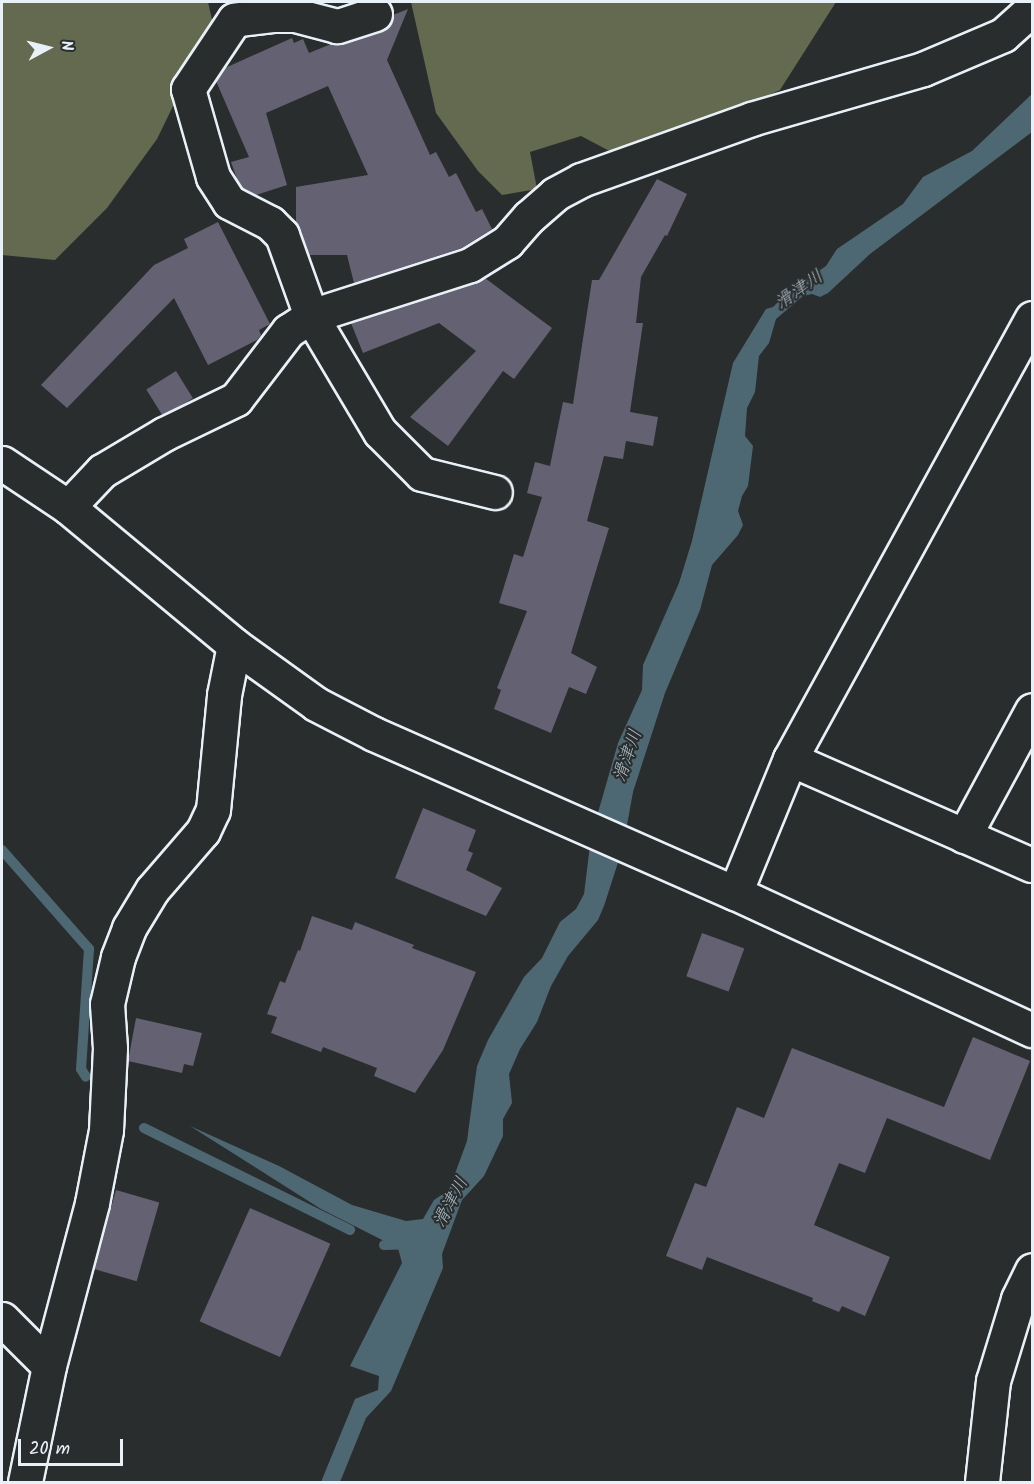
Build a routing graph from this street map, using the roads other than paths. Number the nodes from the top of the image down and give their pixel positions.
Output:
1 (1032, 9) edge
2 (375, 14) dead end
3 (310, 316) junction
4 (1032, 318) edge
5 (2, 462) edge
6 (495, 492) dead end
7 (68, 507) junction
8 (234, 645) junction
9 (1032, 710) edge
10 (790, 759) junction
11 (964, 836) junction
12 (1032, 866) edge
13 (735, 893) junction
14 (1032, 1030) edge
15 (1032, 1270) edge
16 (2, 1319) edge
17 (49, 1366) junction
18 (25, 1482) edge
19 (981, 1482) edge

1 - 3 street
2 - 3 street
3 - 6 street
3 - 7 street
4 - 10 street
5 - 7 street
7 - 8 street
8 - 13 street
8 - 17 street
9 - 11 street
10 - 11 street
10 - 13 street
11 - 12 street
13 - 14 street
15 - 19 street
16 - 17 street
17 - 18 street

